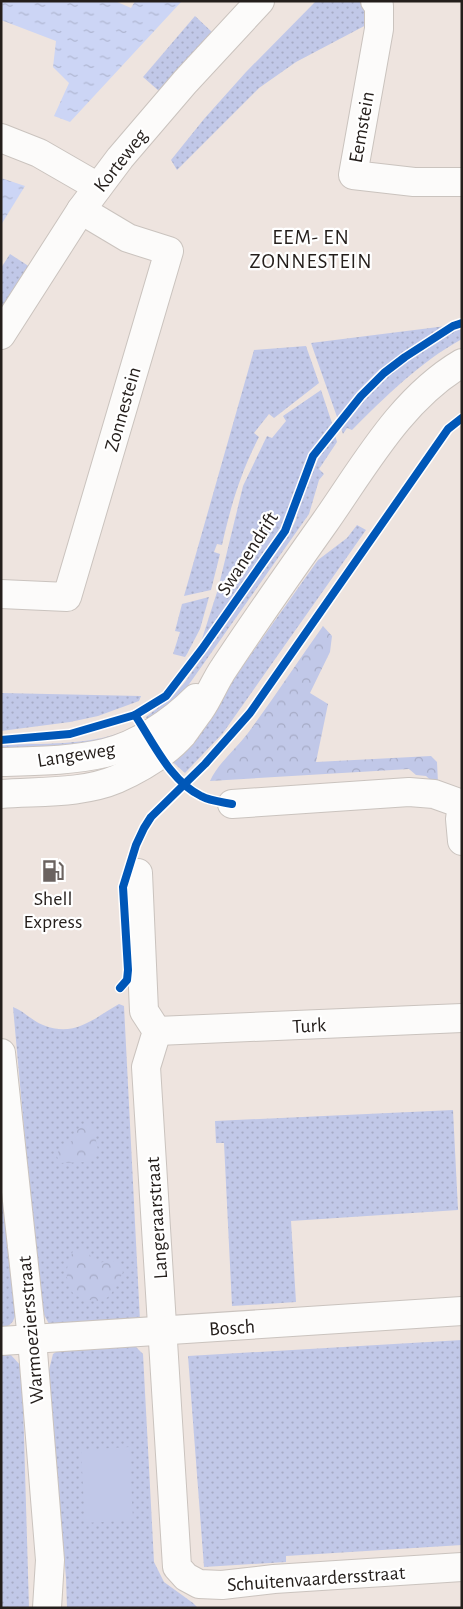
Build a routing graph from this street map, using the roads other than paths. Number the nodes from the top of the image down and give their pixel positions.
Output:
1 (260, 1) edge
2 (375, 1) edge
3 (1, 138) edge
4 (462, 182) edge
5 (98, 187) junction
6 (82, 210) junction
7 (1, 335) edge
8 (462, 363) edge
9 (1, 594) edge
10 (222, 669) junction
11 (1, 762) edge
12 (1, 794) edge
13 (232, 804) dead end
14 (462, 804) edge
15 (462, 841) edge
16 (138, 873) dead end
17 (462, 1018) edge
18 (157, 1031) junction
19 (1, 1053) edge
20 (462, 1311) edge
21 (163, 1332) junction
22 (32, 1339) junction
23 (1, 1341) edge
24 (177, 1567) joint
25 (462, 1567) edge
26 (47, 1608) edge

1 - 5 street, Korteweg
2 - 4 street, Eemstein
3 - 5 street
5 - 6 street, Korteweg
6 - 7 street, Korteweg
6 - 9 street, Zonnestein
8 - 10 street
10 - 11 street, Langeweg
10 - 12 street, Langeweg
13 - 14 street
14 - 15 street
16 - 18 street
17 - 18 street, Turk
18 - 21 street, Langeraarstraat
19 - 22 street, Warmoeziersstraat
20 - 21 street, Bosch
21 - 22 street, Bosch
21 - 24 street, Langeraarstraat
22 - 23 street, Bosch
22 - 26 street, Warmoeziersstraat
24 - 25 street, Schuitenvaardersstraat

